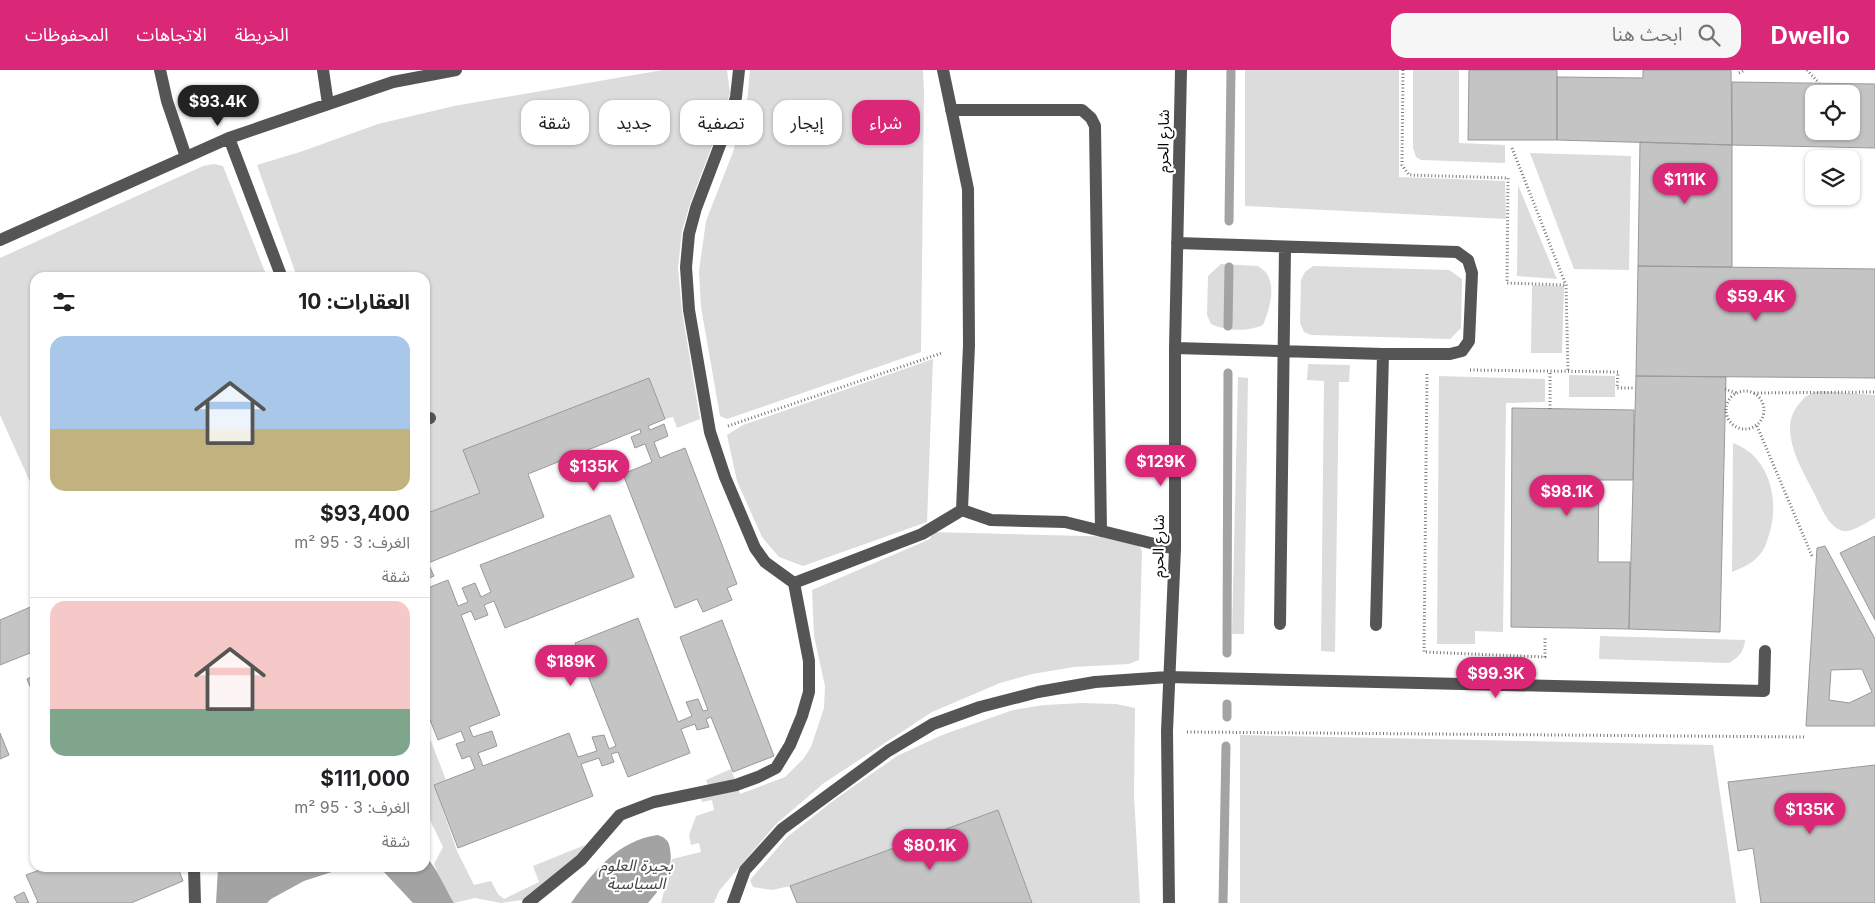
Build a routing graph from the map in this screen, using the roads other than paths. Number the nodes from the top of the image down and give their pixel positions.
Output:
1 (160, 70) edge
2 (323, 70) edge
3 (456, 70) edge
4 (739, 70) edge
5 (942, 70) edge
6 (1181, 70) edge
7 (328, 104) junction
8 (951, 110) junction
9 (229, 138) junction
10 (186, 156) junction
11 (0, 240) edge
12 (1177, 242) junction
13 (1285, 247) junction
14 (280, 272) edge
15 (1175, 348) junction
16 (1284, 351) junction
17 (1383, 354) junction
18 (962, 510) junction
19 (1101, 531) junction
20 (1175, 548) junction
21 (794, 583) junction
22 (1280, 624) dead end
23 (1376, 625) dead end
24 (1765, 651) dead end
25 (1168, 677) junction
26 (194, 872) edge
27 (195, 900) edge
28 (528, 903) edge
29 (733, 903) edge
30 (1169, 903) edge

1 - 10 street
2 - 7 street
3 - 7 street
4 - 21 street
5 - 8 street
6 - 12 street, شارع الحرم
7 - 9 street
8 - 18 street
8 - 19 street
9 - 10 street
9 - 14 street
10 - 11 street
12 - 13 street
12 - 15 street, شارع الحرم
13 - 16 street
13 - 17 street
15 - 16 street
15 - 20 street, شارع الحرم
16 - 17 street
16 - 22 street
17 - 23 street
18 - 19 street
18 - 21 street
19 - 20 street
20 - 25 street, شارع الحرم
21 - 28 street
24 - 25 street
25 - 29 street
25 - 30 street, شارع الحرم
26 - 27 street

